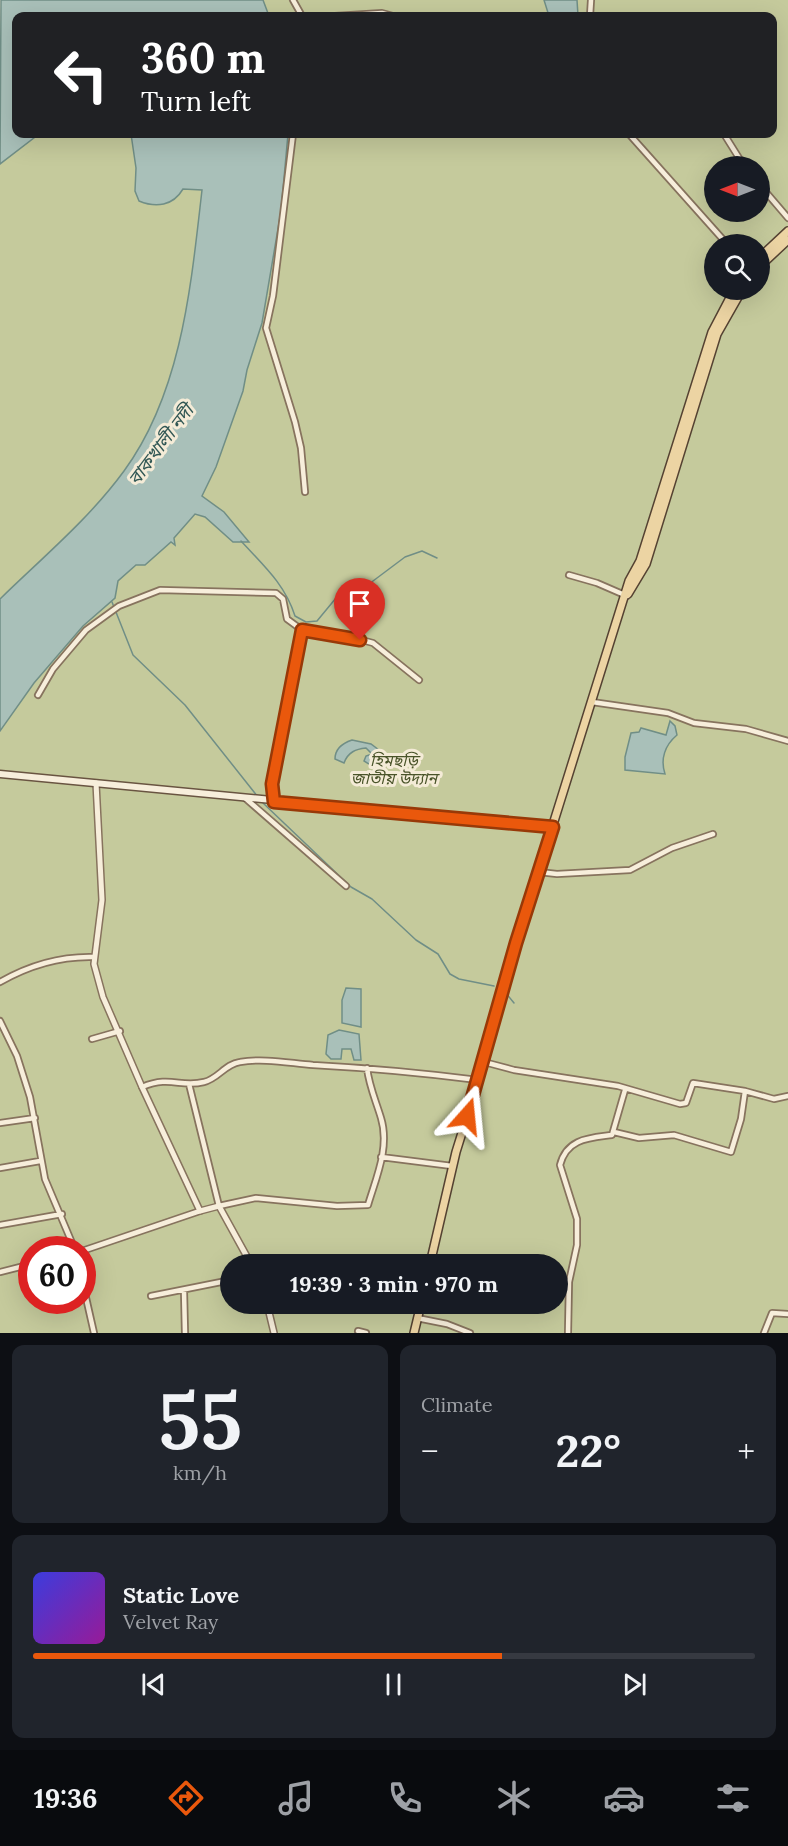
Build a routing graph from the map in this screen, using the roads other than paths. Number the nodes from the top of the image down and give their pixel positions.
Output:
1 (293, 138) edge
2 (633, 138) edge
3 (726, 138) edge
4 (738, 156) edge
5 (770, 197) edge
6 (788, 218) edge
7 (788, 231) edge
8 (718, 234) edge
9 (788, 240) edge
10 (770, 248) edge
11 (770, 257) edge
12 (729, 300) edge
13 (736, 300) edge
14 (305, 492) dead end
15 (569, 575) dead end
16 (627, 596) junction
17 (302, 630) junction
18 (419, 680) dead end
19 (38, 695) dead end
20 (592, 702) junction
21 (788, 741) edge
22 (0, 774) edge
23 (96, 783) junction
24 (245, 798) junction
25 (271, 802) junction
26 (553, 827) junction
27 (713, 834) dead end
28 (539, 872) junction
29 (346, 886) dead end
30 (94, 957) junction
31 (0, 982) edge
32 (0, 1022) edge
33 (120, 1031) junction
34 (92, 1039) dead end
35 (484, 1062) junction
36 (367, 1068) junction
37 (478, 1080) junction
38 (189, 1084) junction
39 (142, 1087) junction
40 (625, 1090) junction
41 (745, 1090) junction
42 (788, 1096) edge
43 (35, 1118) junction
44 (0, 1123) edge
45 (614, 1132) junction
46 (381, 1157) junction
47 (40, 1161) junction
48 (452, 1166) junction
49 (0, 1168) edge
50 (219, 1206) junction
51 (200, 1211) junction
52 (62, 1214) junction
53 (0, 1226) edge
54 (70, 1236) edge
55 (96, 1246) edge
56 (245, 1254) edge
57 (432, 1254) edge
58 (18, 1268) edge
59 (0, 1272) edge
60 (220, 1282) edge
61 (184, 1290) junction
62 (151, 1296) dead end
63 (90, 1314) edge
64 (269, 1314) edge
65 (418, 1314) edge
66 (425, 1314) edge
67 (788, 1314) edge
68 (358, 1331) dead end
69 (94, 1333) edge
70 (185, 1333) edge
71 (274, 1333) edge
72 (366, 1333) edge
73 (414, 1333) edge
74 (470, 1333) edge
75 (568, 1333) edge
76 (764, 1333) edge

1 - 14 street
2 - 8 street
3 - 4 street
5 - 6 street
7 - 10 main road
9 - 11 main road
12 - 16 main road
13 - 16 main road
15 - 16 street
16 - 20 main road
17 - 18 street
17 - 19 street
17 - 25 street
20 - 21 street
20 - 26 main road
22 - 23 main road
23 - 24 main road
23 - 30 street
24 - 25 main road
24 - 29 street
25 - 26 main road
26 - 28 main road
27 - 28 street
28 - 35 main road
30 - 31 street
30 - 33 street
32 - 43 street
33 - 34 street
33 - 39 street
35 - 37 main road
35 - 40 street
36 - 37 street
36 - 38 street
36 - 46 street
37 - 48 main road
38 - 39 street
38 - 50 street
39 - 51 street
40 - 41 street
40 - 45 street
41 - 42 street
41 - 45 street
43 - 44 street
43 - 47 street
45 - 75 street
46 - 48 street
46 - 50 street
47 - 49 street
47 - 52 street
48 - 57 main road
50 - 51 street
50 - 56 street
51 - 55 street
52 - 53 street
52 - 54 street
58 - 59 street
60 - 61 street
61 - 62 street
61 - 70 street
63 - 69 street
64 - 71 street
65 - 73 main road
66 - 74 street
67 - 76 street
68 - 72 street

